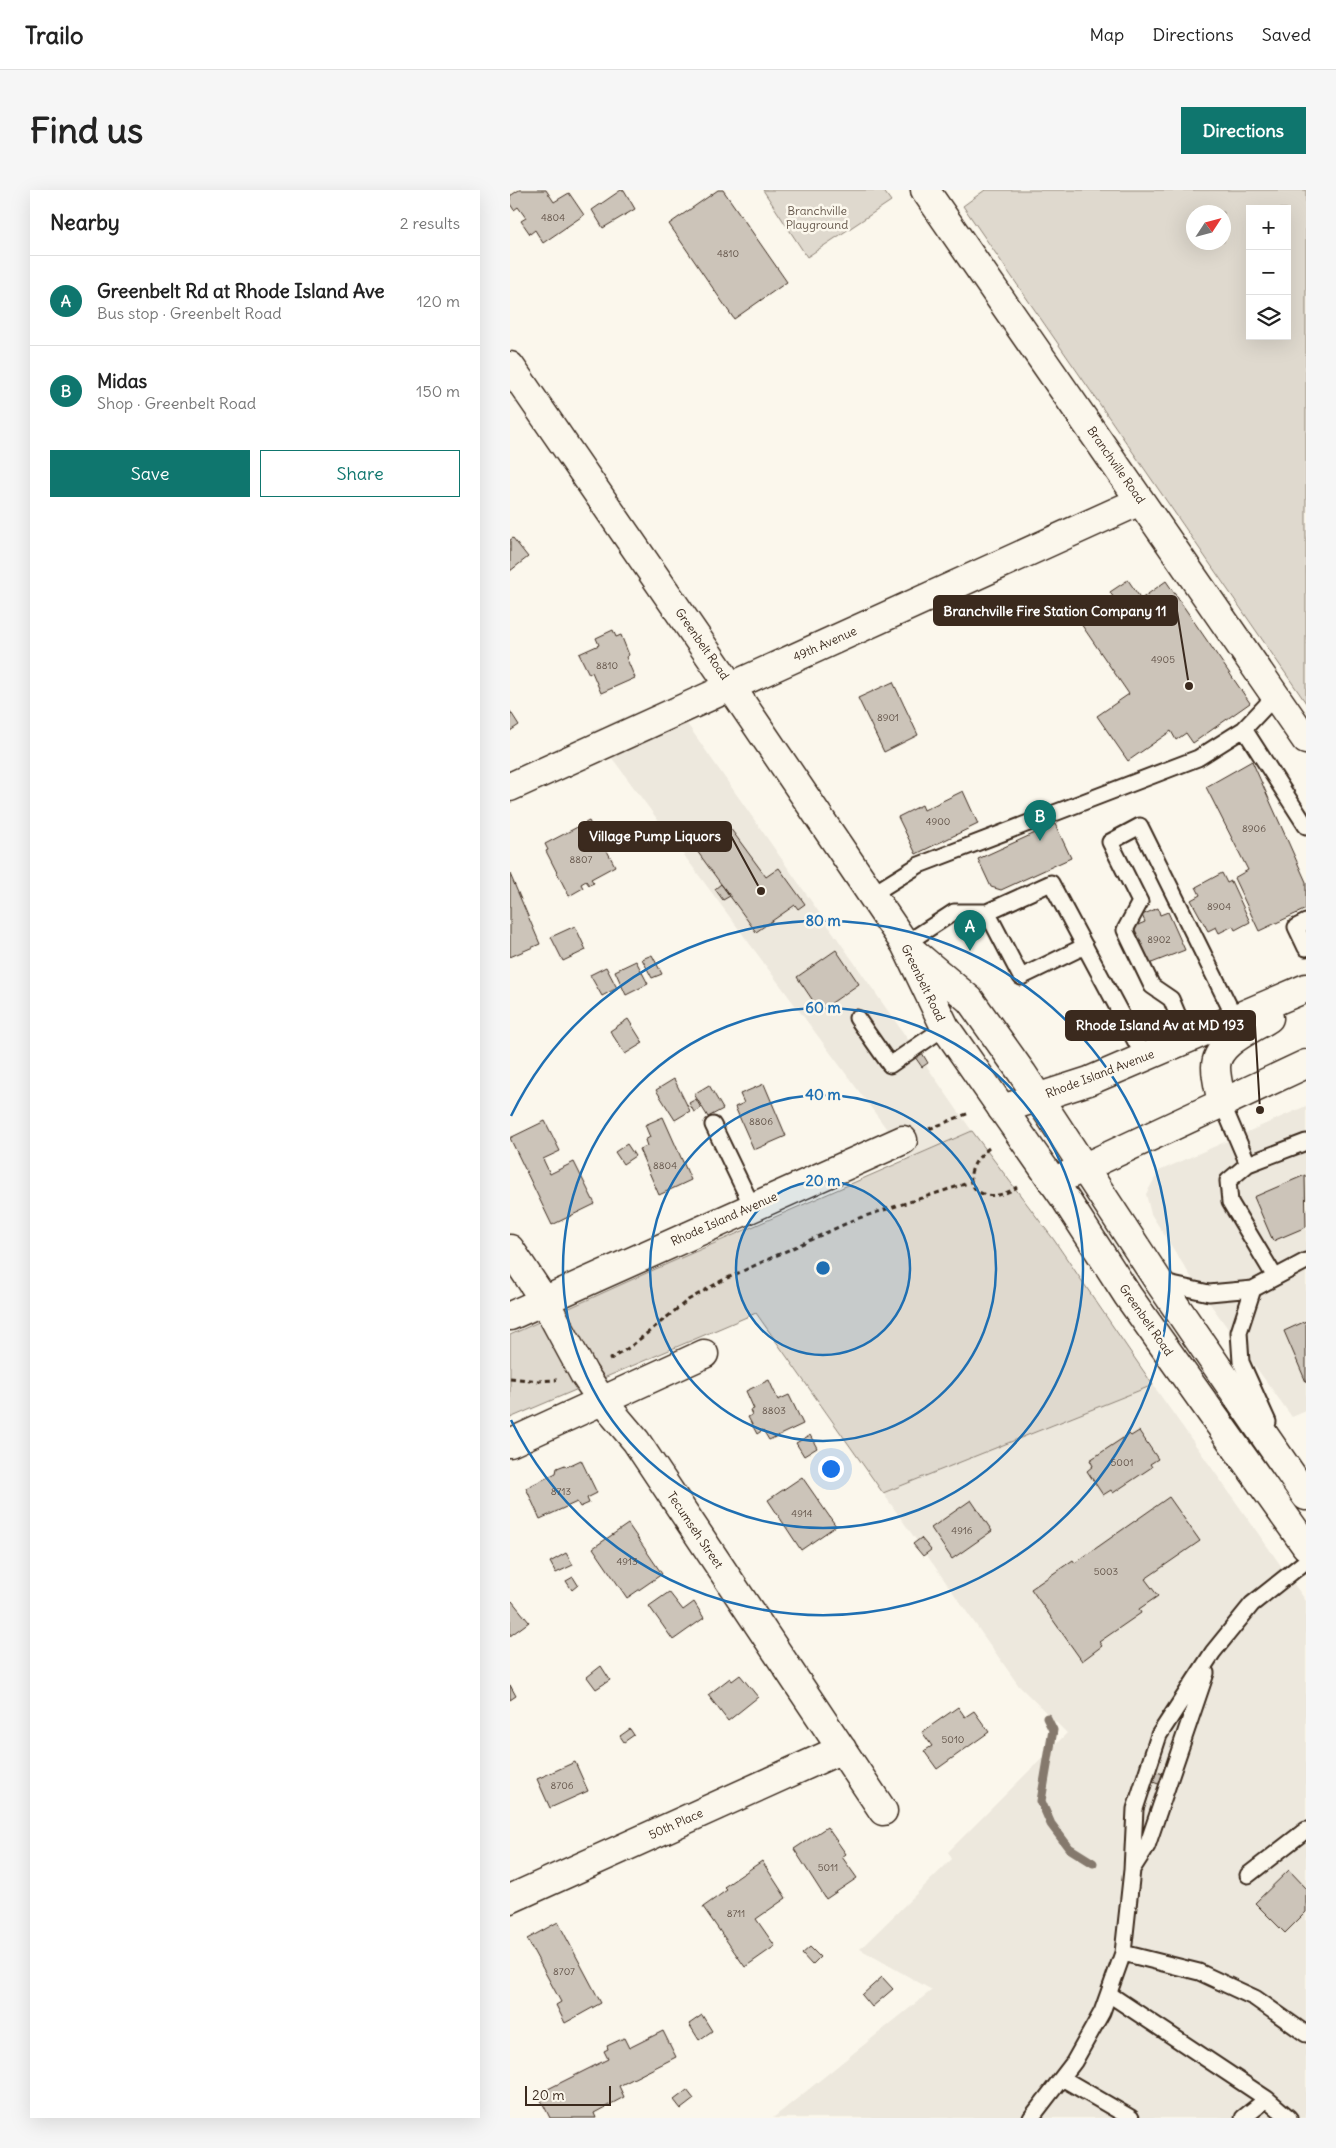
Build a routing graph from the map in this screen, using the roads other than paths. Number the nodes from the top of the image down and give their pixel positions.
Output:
1 (925, 190) edge
2 (510, 366) edge
3 (1140, 500) junction
4 (731, 687) junction
5 (1275, 696) junction
6 (1244, 729) junction
7 (1306, 740) edge
8 (510, 787) edge
9 (1306, 826) edge
10 (871, 895) junction
11 (987, 912) junction
12 (1306, 922) edge
13 (905, 944) junction
14 (1085, 946) junction
15 (1306, 948) edge
16 (1306, 988) edge
17 (1306, 994) edge
18 (857, 1018) dead end
19 (1235, 1018) junction
20 (945, 1027) junction
21 (1188, 1039) junction
22 (1144, 1057) junction
23 (1306, 1064) edge
24 (1039, 1098) junction
25 (1222, 1103) junction
26 (1002, 1109) junction
27 (712, 1125) dead end
28 (903, 1140) road end
29 (1306, 1142) edge
30 (1248, 1164) junction
31 (1084, 1166) junction
32 (1060, 1191) junction
33 (752, 1206) junction
34 (510, 1249) edge
35 (1306, 1261) edge
36 (1275, 1277) junction
37 (1159, 1282) junction
38 (1253, 1289) junction
39 (544, 1300) junction
40 (510, 1316) edge
41 (704, 1354) dead end
42 (603, 1402) junction
43 (510, 1443) edge
44 (1287, 1466) junction
45 (1306, 1496) edge
46 (1306, 1546) edge
47 (1306, 1561) edge
48 (1213, 1652) junction
49 (842, 1749) junction
50 (883, 1811) dead end
51 (1306, 1830) edge
52 (1132, 1870) junction
53 (1248, 1875) dead end
54 (510, 1899) edge
55 (1124, 1953) junction
56 (1109, 1994) junction
57 (1306, 2034) edge
58 (1062, 2078) junction
59 (1267, 2099) junction
60 (1031, 2118) edge
61 (1131, 2118) edge
62 (1242, 2118) edge
63 (1289, 2118) edge

1 - 3 street, Branchville Road
2 - 4 street, Greenbelt Road
3 - 4 street, 49th Avenue
3 - 5 street, Branchville Road
4 - 8 street, 49th Avenue
4 - 10 street, Greenbelt Road
5 - 6 lane
5 - 7 street, Branchville Road
6 - 9 lane
6 - 10 lane
10 - 13 street, Greenbelt Road
11 - 13 lane
11 - 14 lane
11 - 14 lane
12 - 15 lane
13 - 20 street, Greenbelt Road
13 - 24 street
14 - 22 lane
16 - 19 street, Rhode Island Avenue
17 - 25 street
18 - 20 lane
19 - 21 street, Rhode Island Avenue
19 - 21 lane
20 - 26 street, Greenbelt Road
21 - 22 street, Rhode Island Avenue
22 - 24 street, Rhode Island Avenue
23 - 25 street
24 - 26 street, Rhode Island Avenue
24 - 31 street
25 - 30 lane
25 - 31 street
26 - 32 street, Greenbelt Road
27 - 33 lane
28 - 33 street, Rhode Island Avenue
29 - 30 lane
30 - 36 lane
31 - 32 street
31 - 37 street
32 - 46 street, Greenbelt Road
33 - 39 street, Rhode Island Avenue
34 - 39 street, Tecumseh Street
35 - 36 lane
36 - 38 lane
37 - 38 lane
37 - 44 street
38 - 44 lane
39 - 40 street, Rhode Island Avenue
39 - 42 street, Tecumseh Street
41 - 42 street
42 - 43 street
42 - 49 street, Tecumseh Street
44 - 45 street
47 - 48 lane
48 - 52 lane
48 - 52 lane
49 - 50 street, Tecumseh Street
49 - 54 street, 50th Place
51 - 53 lane
52 - 55 lane
55 - 56 lane
55 - 57 lane
56 - 58 lane
56 - 59 lane
58 - 60 lane
58 - 61 lane
59 - 62 lane
59 - 63 lane

